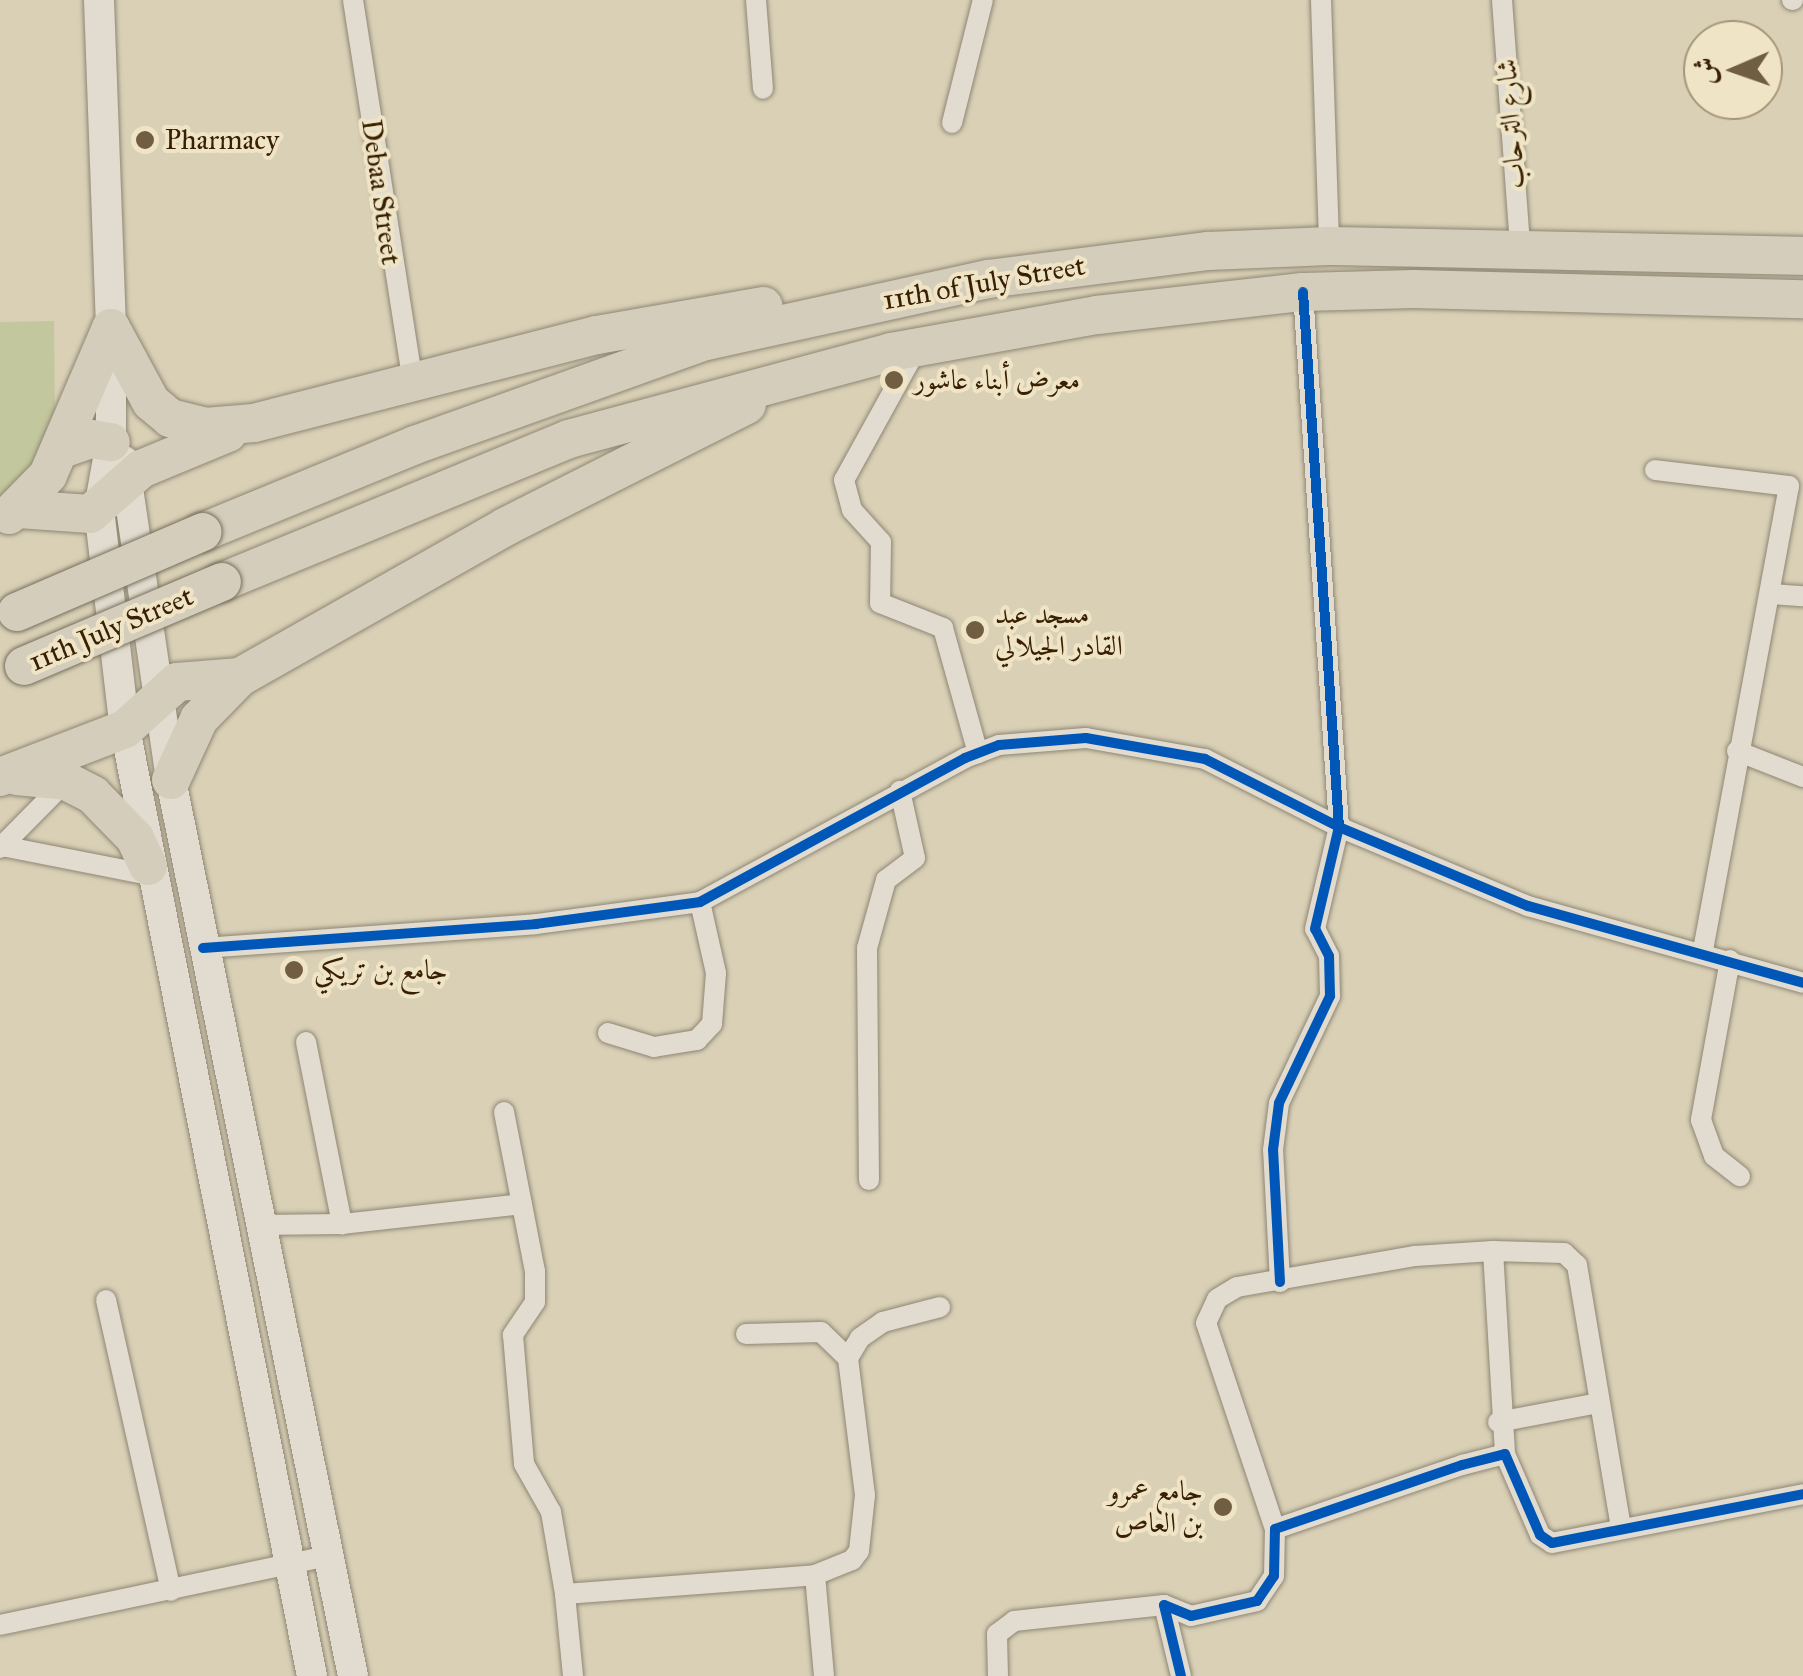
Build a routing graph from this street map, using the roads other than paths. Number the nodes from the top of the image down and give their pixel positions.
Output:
1 (99, 0) edge
2 (353, 0) edge
3 (756, 0) edge
4 (983, 0) edge
5 (1321, 0) edge
6 (1502, 0) edge
7 (763, 89) dead end
8 (952, 123) dead end
9 (1329, 246) junction
10 (1520, 248) junction
11 (1803, 256) edge
12 (1303, 292) junction
13 (886, 299) junction
14 (1803, 300) edge
15 (111, 328) junction
16 (904, 350) junction
17 (413, 383) junction
18 (254, 423) junction
19 (111, 442) junction
20 (62, 450) junction
21 (1655, 470) dead end
22 (130, 477) junction
23 (1796, 485) edge
24 (99, 508) junction
25 (10, 515) edge
26 (203, 532) joint
27 (222, 582) joint
28 (1771, 594) junction
29 (1803, 596) edge
30 (9, 616) edge
31 (12, 671) edge
32 (240, 677) junction
33 (160, 698) junction
34 (125, 729) junction
35 (178, 738) junction
36 (1737, 750) junction
37 (978, 753) junction
38 (1803, 776) edge
39 (0, 777) edge
40 (171, 780) joint
41 (66, 782) junction
42 (900, 792) junction
43 (1339, 827) junction
44 (3, 848) edge
45 (149, 870) junction
46 (700, 902) junction
47 (202, 948) junction
48 (1703, 952) junction
49 (1730, 960) junction
50 (1803, 983) edge
51 (608, 1034) dead end
52 (306, 1042) dead end
53 (504, 1112) dead end
54 (1740, 1176) dead end
55 (869, 1180) dead end
56 (522, 1204) junction
57 (342, 1224) junction
58 (258, 1225) junction
59 (1493, 1251) junction
60 (1280, 1282) junction
61 (106, 1300) dead end
62 (940, 1307) dead end
63 (746, 1334) dead end
64 (848, 1358) junction
65 (1599, 1403) junction
66 (1498, 1422) junction
67 (1505, 1454) junction
68 (1803, 1494) edge
69 (1621, 1528) junction
70 (1275, 1529) junction
71 (328, 1556) junction
72 (290, 1565) junction
73 (814, 1575) junction
74 (171, 1592) junction
75 (565, 1594) junction
76 (1164, 1605) junction
77 (0, 1625) edge
78 (312, 1676) edge
79 (353, 1676) edge
80 (572, 1676) edge
81 (824, 1676) edge
82 (998, 1676) edge
83 (1181, 1676) edge

1 - 15 main road
2 - 17 street, Debaa Street
3 - 7 street
4 - 8 street
5 - 9 street
6 - 10 street, شارع الترحاب
9 - 10 highway, 11th of July Street
9 - 13 highway, 11th of July Street
10 - 11 highway, 11th of July Street
12 - 14 highway, 11th of July Street
12 - 16 highway, 11th of July Street
12 - 43 street
13 - 17 highway
13 - 26 highway, 11th of July Street
15 - 18 highway
15 - 19 main road
15 - 20 highway
16 - 27 highway, 11th of July Street
16 - 32 highway
16 - 37 street
17 - 18 highway
18 - 22 highway
19 - 20 highway
19 - 22 main road
19 - 24 main road
20 - 25 highway
21 - 23 street
22 - 24 highway
22 - 33 main road
23 - 28 street
24 - 25 highway
24 - 34 main road
26 - 30 highway, 11th July Street, bridge
27 - 31 highway, 11th July Street, bridge
28 - 29 street
28 - 36 street
32 - 33 highway
32 - 35 highway
33 - 34 highway
33 - 35 main road
34 - 35 highway
34 - 39 highway
34 - 45 main road
35 - 40 highway
36 - 38 street
36 - 48 street
37 - 42 street
37 - 43 street
39 - 41 highway
40 - 47 main road
41 - 44 street
41 - 45 highway
42 - 46 street
42 - 55 street
43 - 48 street
43 - 60 street
44 - 45 street
45 - 72 main road
46 - 47 street
46 - 51 street
47 - 58 main road
48 - 49 street
49 - 50 street
49 - 54 street
52 - 57 street
53 - 56 street
56 - 57 street
56 - 75 street
57 - 58 street
58 - 71 main road
59 - 60 street
59 - 65 street
59 - 66 street
60 - 70 street
61 - 74 street
62 - 64 street
63 - 64 street
64 - 73 street
65 - 66 street
65 - 69 street
66 - 67 street
67 - 69 street
67 - 70 street
68 - 69 street
70 - 76 street
71 - 72 street
71 - 79 main road
72 - 74 street
72 - 78 main road
73 - 75 street
73 - 81 street
74 - 77 street
75 - 80 street
76 - 82 street
76 - 83 street

